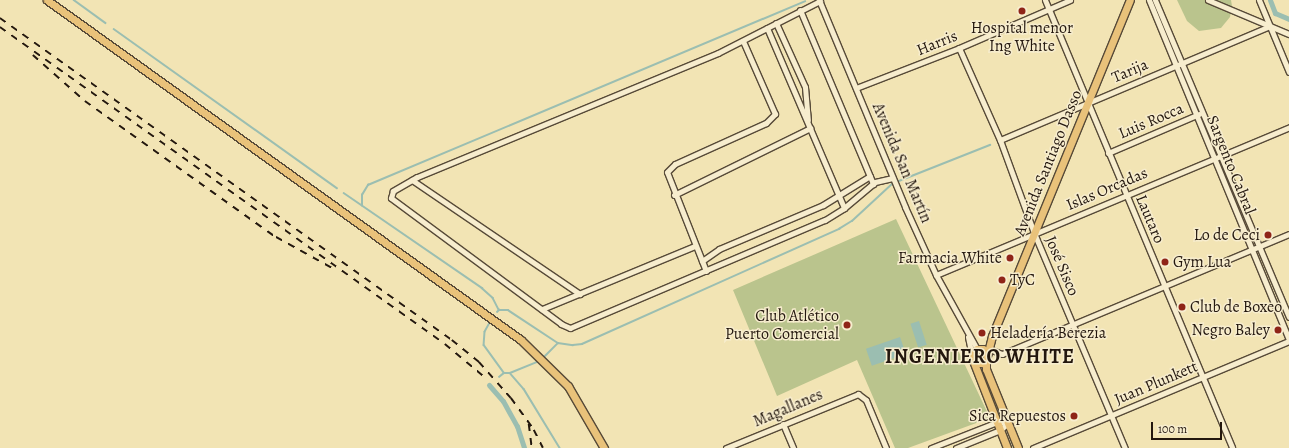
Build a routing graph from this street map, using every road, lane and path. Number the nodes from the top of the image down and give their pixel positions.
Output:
1 (47, 0) edge
2 (1045, 0) edge
3 (1070, 0) edge
4 (1130, 0) edge
5 (1149, 0) edge
6 (1155, 0) edge
7 (1208, 0) edge
8 (1259, 0) edge
9 (820, 1) edge
10 (1048, 9) junction
11 (800, 10) junction
12 (776, 24) junction
13 (1270, 26) junction
14 (767, 28) junction
15 (1289, 34) edge
16 (743, 41) junction
17 (959, 48) junction
18 (1180, 64) junction
19 (1289, 72) edge
20 (856, 88) junction
21 (1088, 103) junction
22 (1203, 112) junction
23 (1197, 115) junction
24 (808, 123) junction
25 (1289, 126) edge
26 (810, 128) junction
27 (1000, 140) junction
28 (1108, 153) junction
29 (1221, 155) junction
30 (1214, 158) junction
31 (870, 176) junction
32 (893, 178) junction
33 (412, 180) junction
34 (873, 184) junction
35 (674, 195) junction
36 (839, 195) junction
37 (1126, 195) junction
38 (844, 208) junction
39 (1034, 234) junction
40 (1289, 234) edge
41 (696, 246) junction
42 (1260, 246) junction
43 (1252, 250) junction
44 (702, 261) junction
45 (706, 271) junction
46 (936, 275) junction
47 (1164, 286) junction
48 (580, 294) junction
49 (542, 309) junction
50 (1289, 317) edge
51 (1073, 325) junction
52 (967, 334) junction
53 (992, 336) junction
54 (1289, 341) edge
55 (978, 349) junction
56 (987, 355) junction
57 (972, 357) junction
58 (1203, 378) junction
59 (1111, 416) junction
60 (996, 422) junction
61 (1008, 423) junction
62 (783, 424) junction
63 (1000, 430) junction
64 (604, 448) edge
65 (726, 448) edge
66 (793, 448) edge
67 (886, 448) edge
68 (931, 448) edge
69 (956, 448) edge
70 (1007, 448) edge
71 (1018, 448) edge
72 (1033, 448) edge
73 (1125, 448) edge
74 (1232, 448) edge

1 - 64 main road
2 - 10 street, Lautaro
3 - 10 street, Harris
4 - 21 main road, Avenida Santiago Dasso
5 - 18 street, Sargento Cabral
6 - 18 street, Sargento Cabral
7 - 13 street
8 - 13 street
9 - 11 street
9 - 20 street, Avenida San Martín
10 - 17 street, Harris
10 - 21 street, Lautaro
11 - 12 street
11 - 31 street
12 - 14 street
12 - 24 street
13 - 15 street
13 - 18 street, Tarija
13 - 19 street
14 - 16 street
14 - 24 street
16 - 33 street
16 - 35 street
17 - 20 street, Harris
17 - 27 street, José Sisco
18 - 21 street, Tarija
18 - 22 street, Sargento Cabral
18 - 23 street, Sargento Cabral
20 - 32 street, Avenida San Martín
21 - 27 street, Tarija
21 - 28 street, Lautaro
21 - 39 main road, Avenida Santiago Dasso
22 - 23 street, Luis Rocca
22 - 29 street, Sargento Cabral
23 - 28 street, Luis Rocca
23 - 30 street, Sargento Cabral
24 - 26 street
25 - 29 street, Islas Orcadas
26 - 35 street
26 - 36 street
27 - 39 street, José Sisco
28 - 37 street, Lautaro
29 - 30 street, Islas Orcadas
29 - 42 street, Sargento Cabral
30 - 37 street, Islas Orcadas
30 - 43 street, Sargento Cabral
31 - 34 street
31 - 36 street
32 - 34 street
32 - 46 street, Avenida San Martín
33 - 48 street
33 - 49 street
34 - 38 street
35 - 41 street
36 - 38 street
36 - 44 street
37 - 39 street, Islas Orcadas
37 - 47 street, Lautaro
38 - 45 street
39 - 46 street, Islas Orcadas
39 - 51 street, José Sisco
39 - 53 main road, Avenida Santiago Dasso
40 - 42 street
41 - 44 street
41 - 48 street
42 - 43 street
42 - 50 street, Sargento Cabral
43 - 47 street
43 - 54 street, Sargento Cabral
44 - 45 street
45 - 49 street
46 - 52 street, Avenida San Martín
47 - 51 street
47 - 58 street, Lautaro
48 - 49 street
51 - 56 street
51 - 59 street, José Sisco
52 - 55 street, Avenida San Martín
52 - 57 street, Avenida San Martín
53 - 55 main road, Avenida Santiago Dasso
53 - 56 main road, Avenida Santiago Dasso
54 - 58 street, Juan Plunkett
55 - 56 main road, Avenida San Martín
55 - 57 main road
56 - 57 main road
56 - 61 main road
57 - 60 main road, Avenida San Martín
58 - 59 street, Juan Plunkett
58 - 74 street, Lautaro
59 - 72 street, Juan Plunkett
59 - 73 street, José Sisco
60 - 61 street
60 - 63 main road, Avenida San Martín
60 - 68 street
61 - 63 street
61 - 71 main road
62 - 65 street, Magallanes
62 - 66 street
62 - 67 street, Magallanes
63 - 69 street
63 - 70 main road, Avenida San Martín

